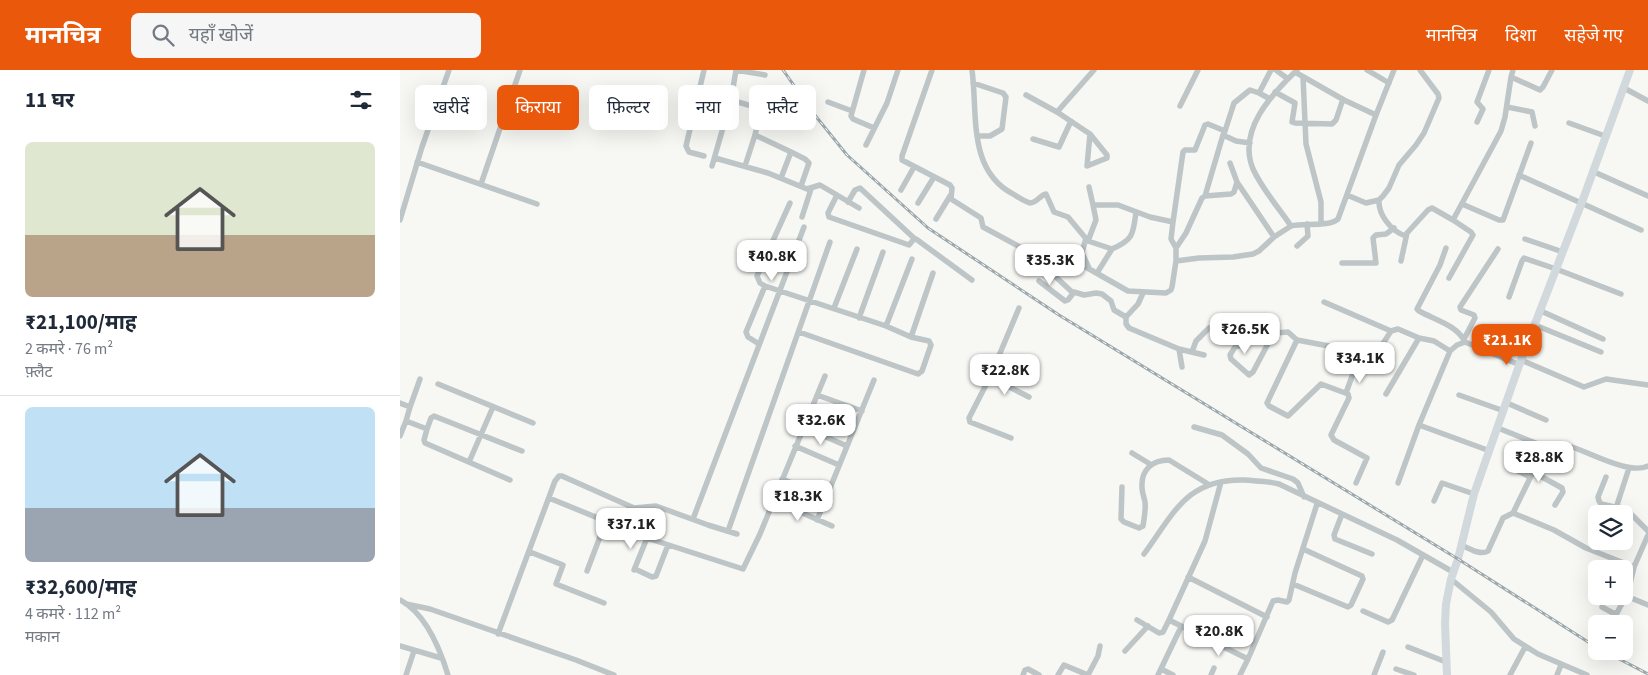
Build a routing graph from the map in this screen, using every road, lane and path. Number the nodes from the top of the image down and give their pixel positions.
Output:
1 (449, 70) edge
2 (520, 70) edge
3 (704, 70) edge
4 (736, 70) edge
5 (864, 70) edge
6 (898, 70) edge
7 (932, 70) edge
8 (972, 70) edge
9 (1094, 70) edge
10 (1198, 70) edge
11 (1271, 70) edge
12 (1276, 70) edge
13 (1367, 70) edge
14 (1394, 70) edge
15 (1420, 70) edge
16 (1489, 70) edge
17 (1513, 70) edge
18 (1552, 70) edge
19 (1630, 70) edge
20 (1296, 71) edge
21 (765, 75) dead end
22 (1303, 77) junction
23 (1511, 77) junction
24 (1288, 79) junction
25 (973, 83) junction
26 (1389, 83) junction
27 (734, 85) edge
28 (1624, 88) junction
29 (1276, 92) junction
30 (1259, 93) junction
31 (1026, 95) dead end
32 (1270, 99) junction
33 (1342, 99) junction
34 (1648, 101) edge
35 (828, 102) dead end
36 (1180, 106) dead end
37 (1507, 107) junction
38 (852, 111) junction
39 (1057, 112) junction
40 (1376, 116) junction
41 (1071, 121) junction
42 (1477, 122) dead end
43 (1569, 123) dead end
44 (1306, 124) junction
45 (1536, 126) dead end
46 (874, 128) junction
47 (723, 130) edge
48 (756, 130) edge
49 (1224, 133) junction
50 (1090, 134) junction
51 (755, 135) junction
52 (978, 136) junction
53 (1605, 136) junction
54 (1033, 139) dead end
55 (1250, 143) junction
56 (1530, 143) dead end
57 (866, 145) dead end
58 (791, 152) junction
59 (704, 156) dead end
60 (715, 158) junction
61 (417, 162) junction
62 (1230, 163) dead end
63 (712, 166) dead end
64 (745, 166) junction
65 (914, 167) junction
66 (1592, 171) junction
67 (1519, 175) junction
68 (934, 177) junction
69 (781, 178) junction
70 (1237, 182) junction
71 (482, 184) junction
72 (801, 186) junction
73 (1089, 187) dead end
74 (811, 189) junction
75 (901, 190) dead end
76 (837, 195) junction
77 (1347, 195) junction
78 (950, 196) junction
79 (1206, 196) junction
80 (1648, 196) edge
81 (1379, 200) junction
82 (848, 202) junction
83 (1582, 202) junction
84 (790, 203) dead end
85 (918, 203) dead end
86 (537, 204) dead end
87 (1462, 204) junction
88 (1094, 205) junction
89 (859, 208) dead end
90 (1136, 212) junction
91 (802, 217) dead end
92 (936, 219) dead end
93 (400, 220) edge
94 (1453, 220) junction
95 (1173, 222) junction
96 (1320, 223) junction
97 (1307, 224) junction
98 (1291, 226) junction
99 (804, 227) dead end
100 (1394, 228) junction
101 (1641, 230) dead end
102 (1406, 236) junction
103 (1274, 237) junction
104 (915, 239) junction
105 (1525, 239) dead end
106 (1087, 240) junction
107 (830, 242) dead end
108 (1297, 246) dead end
109 (1022, 248) dead end
110 (1176, 248) junction
111 (1446, 248) dead end
112 (857, 249) dead end
113 (1112, 249) junction
114 (1498, 250) dead end
115 (883, 252) dead end
116 (1563, 252) junction
117 (912, 258) dead end
118 (1176, 261) junction
119 (1402, 261) dead end
120 (1342, 263) dead end
121 (1034, 264) dead end
122 (1089, 268) junction
123 (1059, 269) dead end
124 (1556, 269) junction
125 (1097, 273) junction
126 (933, 274) dead end
127 (1449, 278) dead end
128 (972, 280) dead end
129 (1039, 281) dead end
130 (765, 286) junction
131 (779, 291) junction
132 (1072, 292) junction
133 (1143, 293) junction
134 (1621, 294) dead end
135 (1509, 297) dead end
136 (808, 301) junction
137 (1324, 302) dead end
138 (834, 308) junction
139 (1019, 308) dead end
140 (1540, 311) junction
141 (1126, 317) junction
142 (860, 318) junction
143 (1535, 325) junction
144 (886, 326) junction
145 (1209, 328) dead end
146 (1391, 331) junction
147 (799, 332) junction
148 (1252, 332) dead end
149 (911, 337) junction
150 (1420, 338) junction
151 (1603, 339) dead end
152 (1297, 340) junction
153 (1464, 341) junction
154 (759, 344) junction
155 (1180, 349) junction
156 (1192, 352) junction
157 (1450, 352) junction
158 (1601, 352) dead end
159 (1204, 355) dead end
160 (1371, 358) junction
161 (1521, 362) junction
162 (1182, 368) dead end
163 (825, 376) dead end
164 (990, 377) junction
165 (420, 379) dead end
166 (874, 380) dead end
167 (438, 384) dead end
168 (1648, 385) edge
169 (1346, 393) junction
170 (1386, 394) dead end
171 (817, 395) junction
172 (1459, 395) dead end
173 (1029, 397) dead end
174 (400, 402) edge
175 (1507, 403) junction
176 (410, 406) junction
177 (493, 407) junction
178 (862, 411) junction
179 (1504, 411) junction
180 (1546, 420) dead end
181 (406, 421) junction
182 (533, 423) dead end
183 (1419, 425) junction
184 (803, 427) junction
185 (1194, 428) dead end
186 (1498, 428) junction
187 (427, 429) junction
188 (481, 435) junction
189 (400, 436) edge
190 (1011, 438) dead end
191 (1543, 445) junction
192 (795, 446) junction
193 (847, 446) junction
194 (522, 451) dead end
195 (1490, 451) junction
196 (1132, 453) dead end
197 (469, 462) junction
198 (1150, 464) junction
199 (839, 465) junction
200 (1648, 466) edge
201 (1512, 468) dead end
202 (1629, 468) junction
203 (1531, 475) junction
204 (1606, 477) dead end
205 (782, 479) junction
206 (510, 480) dead end
207 (1221, 482) junction
208 (1356, 483) dead end
209 (1398, 483) dead end
210 (1208, 484) junction
211 (1122, 487) dead end
212 (1474, 494) junction
213 (826, 497) junction
214 (1304, 497) junction
215 (549, 498) junction
216 (773, 500) junction
217 (1434, 501) dead end
218 (1318, 504) junction
219 (1555, 505) dead end
220 (1606, 505) edge
221 (1619, 505) edge
222 (1513, 513) junction
223 (1342, 514) junction
224 (1633, 515) edge
225 (693, 519) junction
226 (818, 520) junction
227 (606, 521) junction
228 (832, 526) dead end
229 (728, 531) junction
230 (1648, 531) edge
231 (737, 534) dead end
232 (1648, 535) edge
233 (647, 538) junction
234 (668, 545) junction
235 (1461, 545) junction
236 (1303, 549) junction
237 (530, 552) junction
238 (1144, 554) dead end
239 (1372, 554) dead end
240 (1423, 555) junction
241 (1634, 567) junction
242 (587, 571) dead end
243 (1633, 571) edge
244 (1452, 576) junction
245 (1188, 577) junction
246 (1293, 584) junction
247 (1633, 599) edge
248 (400, 600) edge
249 (604, 603) dead end
250 (406, 604) junction
251 (1621, 605) edge
252 (1648, 605) edge
253 (1602, 607) dead end
254 (1363, 611) dead end
255 (1267, 617) junction
256 (1137, 620) dead end
257 (1169, 620) junction
258 (1148, 626) junction
259 (1181, 627) junction
260 (498, 634) junction
261 (400, 646) edge
262 (1100, 646) dead end
263 (1408, 647) dead end
264 (1525, 647) junction
265 (414, 651) junction
266 (1124, 651) dead end
267 (1383, 652) dead end
268 (442, 658) junction
269 (1248, 659) junction
270 (1446, 662) junction
271 (1561, 665) junction
272 (1214, 668) dead end
273 (1396, 669) dead end
274 (1159, 672) edge
275 (1573, 672) edge
276 (406, 675) edge
277 (448, 675) edge
278 (614, 675) edge
279 (1023, 675) edge
280 (1039, 675) edge
281 (1058, 675) edge
282 (1088, 675) edge
283 (1173, 675) edge
284 (1211, 675) edge
285 (1240, 675) edge
286 (1374, 675) edge
287 (1414, 675) edge
288 (1447, 675) edge
289 (1510, 675) edge
290 (1557, 675) edge
291 (1587, 675) edge

1 - 61 street
2 - 71 street
3 - 59 street
4 - 21 street
4 - 27 street
5 - 38 street
6 - 46 street
7 - 65 street
8 - 25 street
9 - 39 street
10 - 36 street
11 - 30 street
12 - 24 street
13 - 26 street
14 - 26 street
15 - 81 street
16 - 42 street
17 - 23 street
18 - 23 street
19 - 28 main road
20 - 22 street
20 - 24 street
22 - 33 street
22 - 44 street
23 - 37 street
24 - 29 street
25 - 52 street
25 - 52 street
26 - 40 street
28 - 34 street
28 - 53 main road
29 - 32 street
29 - 44 street
30 - 32 street
30 - 49 street
31 - 39 street
32 - 55 street
33 - 40 street
33 - 44 street
35 - 38 street
37 - 45 street
37 - 87 street
38 - 46 street
39 - 41 street
40 - 77 street
41 - 50 street
41 - 54 street
43 - 53 street
44 - 96 street
46 - 57 street
47 - 60 street
48 - 51 street
49 - 55 street
49 - 79 street
49 - 95 street
50 - 50 street
51 - 58 street
51 - 64 street
52 - 106 street
53 - 66 main road
55 - 98 street
56 - 67 street
58 - 69 street
58 - 72 street
60 - 63 street
60 - 64 street
61 - 71 street
61 - 93 street
62 - 70 street
64 - 69 street
65 - 68 street
65 - 75 street
66 - 80 street
66 - 83 main road
67 - 83 street
67 - 87 street
68 - 78 street
68 - 85 street
69 - 72 street
70 - 79 street
70 - 103 street
71 - 86 street
72 - 74 street
73 - 88 street
74 - 76 street
74 - 91 street
76 - 82 street
76 - 104 street
77 - 81 street
77 - 96 street
78 - 92 street
78 - 109 street
79 - 110 street
81 - 100 street
82 - 89 street
82 - 104 street
83 - 101 street
83 - 116 main road
84 - 130 street
87 - 94 street
88 - 90 street
88 - 106 street
90 - 95 street
90 - 113 street
94 - 102 street
94 - 127 street
95 - 110 street
96 - 97 street
97 - 98 street
97 - 108 street
98 - 103 street
99 - 131 street
100 - 102 street
100 - 120 street
102 - 119 street
103 - 118 street
104 - 128 street
105 - 116 street
106 - 113 street
106 - 122 street
107 - 136 street
110 - 118 street
111 - 153 street
112 - 138 street
113 - 125 street
114 - 153 street
115 - 142 street
116 - 124 main road
117 - 144 street
118 - 133 street
121 - 132 street
122 - 123 street
122 - 125 street
124 - 134 street
124 - 135 street
124 - 140 main road
125 - 133 street
126 - 149 street
129 - 132 street
130 - 131 street
130 - 154 street
131 - 136 street
131 - 154 street
132 - 141 street
133 - 141 street
136 - 138 street
136 - 147 street
137 - 146 street
138 - 142 street
139 - 164 street
140 - 143 main road
140 - 151 street
141 - 155 street
142 - 144 street
143 - 158 street
143 - 161 main road
144 - 149 street
145 - 156 street
146 - 150 street
146 - 160 street
147 - 149 street
147 - 229 street
148 - 152 street
150 - 157 street
150 - 170 street
152 - 160 street
152 - 169 street
153 - 157 street
153 - 161 street
154 - 225 street
155 - 156 street
155 - 162 street
156 - 159 street
157 - 183 street
160 - 169 street
161 - 168 street
161 - 175 main road
163 - 171 street
164 - 173 street
164 - 190 street
165 - 176 street
166 - 178 street
167 - 177 street
169 - 208 street
171 - 178 street
171 - 184 street
172 - 179 street
174 - 176 street
175 - 179 main road
175 - 180 street
176 - 181 street
177 - 182 street
177 - 188 street
178 - 193 street
179 - 186 main road
181 - 187 street
181 - 189 street
183 - 195 street
183 - 209 street
184 - 192 street
184 - 193 street
185 - 214 street
186 - 191 street
186 - 195 main road
187 - 188 street
187 - 197 street
188 - 194 street
188 - 197 street
191 - 202 street
191 - 203 street
192 - 199 street
192 - 205 street
193 - 199 street
195 - 212 main road
196 - 198 street
197 - 206 street
198 - 210 street
198 - 211 street
199 - 213 street
200 - 202 street
201 - 203 street
202 - 221 street
203 - 219 street
203 - 222 street
204 - 220 street
205 - 213 street
205 - 216 street
207 - 210 street
207 - 214 street
207 - 245 street
210 - 238 street
212 - 217 street
212 - 235 main road
213 - 226 street
214 - 218 street
215 - 225 street
215 - 227 street
215 - 237 street
216 - 226 street
216 - 234 street
218 - 223 street
218 - 236 street
222 - 235 street
222 - 241 street
223 - 239 street
223 - 240 street
224 - 230 street
225 - 229 street
226 - 228 street
227 - 233 street
227 - 242 street
229 - 231 street
232 - 241 street
233 - 234 street
233 - 234 street
235 - 244 main road
236 - 246 street
236 - 246 street
237 - 249 street
237 - 260 street
240 - 244 street
240 - 254 street
241 - 243 street
244 - 264 street
244 - 270 main road
245 - 255 street
245 - 257 street
246 - 255 street
247 - 252 street
248 - 250 street
250 - 260 street
250 - 268 street
251 - 253 street
255 - 269 street
256 - 258 street
257 - 258 street
257 - 259 street
258 - 266 street
259 - 269 street
259 - 274 street
260 - 278 street
261 - 265 street
262 - 282 street
263 - 270 street
264 - 271 street
264 - 289 street
265 - 268 street
265 - 276 street
267 - 286 street
268 - 277 street
269 - 285 street
270 - 288 main road
271 - 275 street
271 - 290 street
272 - 284 street
273 - 287 street
274 - 283 street
275 - 291 street
279 - 280 street
281 - 282 street

